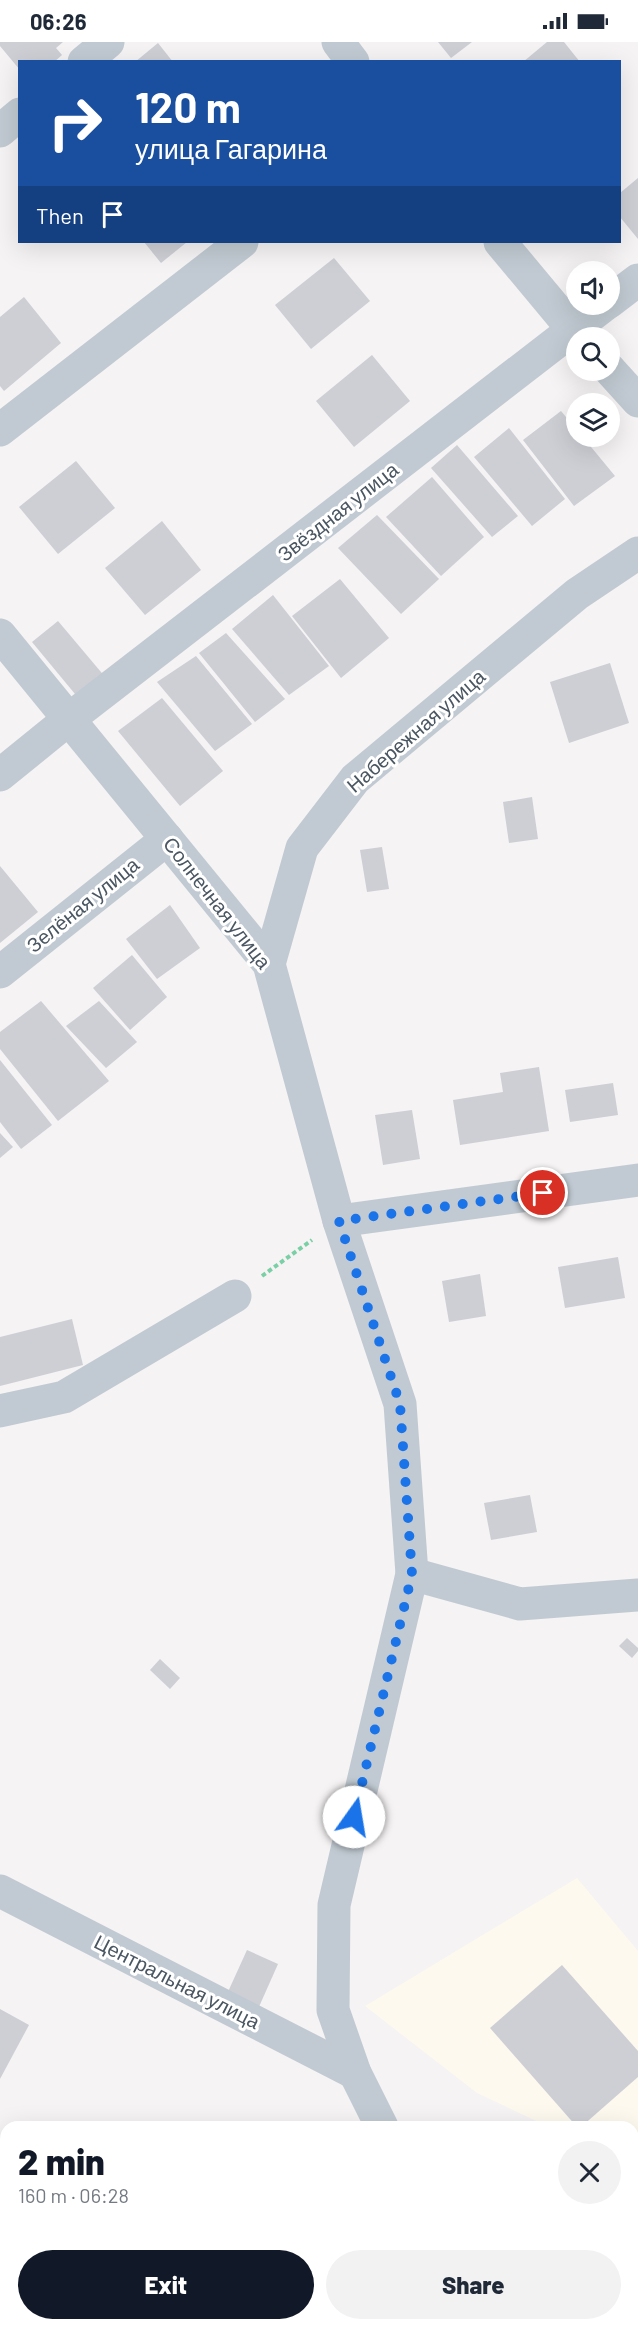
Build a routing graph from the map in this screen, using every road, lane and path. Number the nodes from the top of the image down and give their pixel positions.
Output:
1 (108, 42) edge
2 (338, 42) edge
3 (86, 60) edge
4 (352, 60) edge
5 (18, 116) edge
6 (0, 130) edge
7 (241, 243) edge
8 (501, 243) edge
9 (638, 280) edge
10 (620, 294) edge
11 (596, 315) edge
12 (571, 327) edge
13 (584, 327) edge
14 (566, 342) edge
15 (620, 381) edge
16 (638, 401) edge
17 (0, 430) edge
18 (638, 553) edge
19 (0, 635) edge
20 (69, 719) junction
21 (0, 775) edge
22 (167, 839) junction
23 (269, 964) junction
24 (0, 972) edge
25 (638, 1180) edge
26 (339, 1221) junction
27 (235, 1296) joint
28 (0, 1411) edge
29 (412, 1574) junction
30 (638, 1594) edge
31 (0, 1891) edge
32 (355, 2073) junction
33 (379, 2121) edge

1 - 3 street
2 - 4 street
5 - 6 street
7 - 17 street
8 - 12 street
9 - 10 street, Звёздная улица
11 - 13 street, Звёздная улица
14 - 20 street, Звёздная улица
15 - 16 street
18 - 23 street, Набережная улица
19 - 20 street, Солнечная улица
20 - 21 street, Звёздная улица
20 - 22 street, Солнечная улица
22 - 23 street, Солнечная улица
22 - 24 street, Зелёная улица
23 - 26 street, Солнечная улица
25 - 26 street
26 - 27 path
26 - 29 street, Солнечная улица
27 - 28 street
29 - 30 street
29 - 32 street, Солнечная улица
31 - 32 street, Центральная улица
32 - 33 street, Солнечная улица

